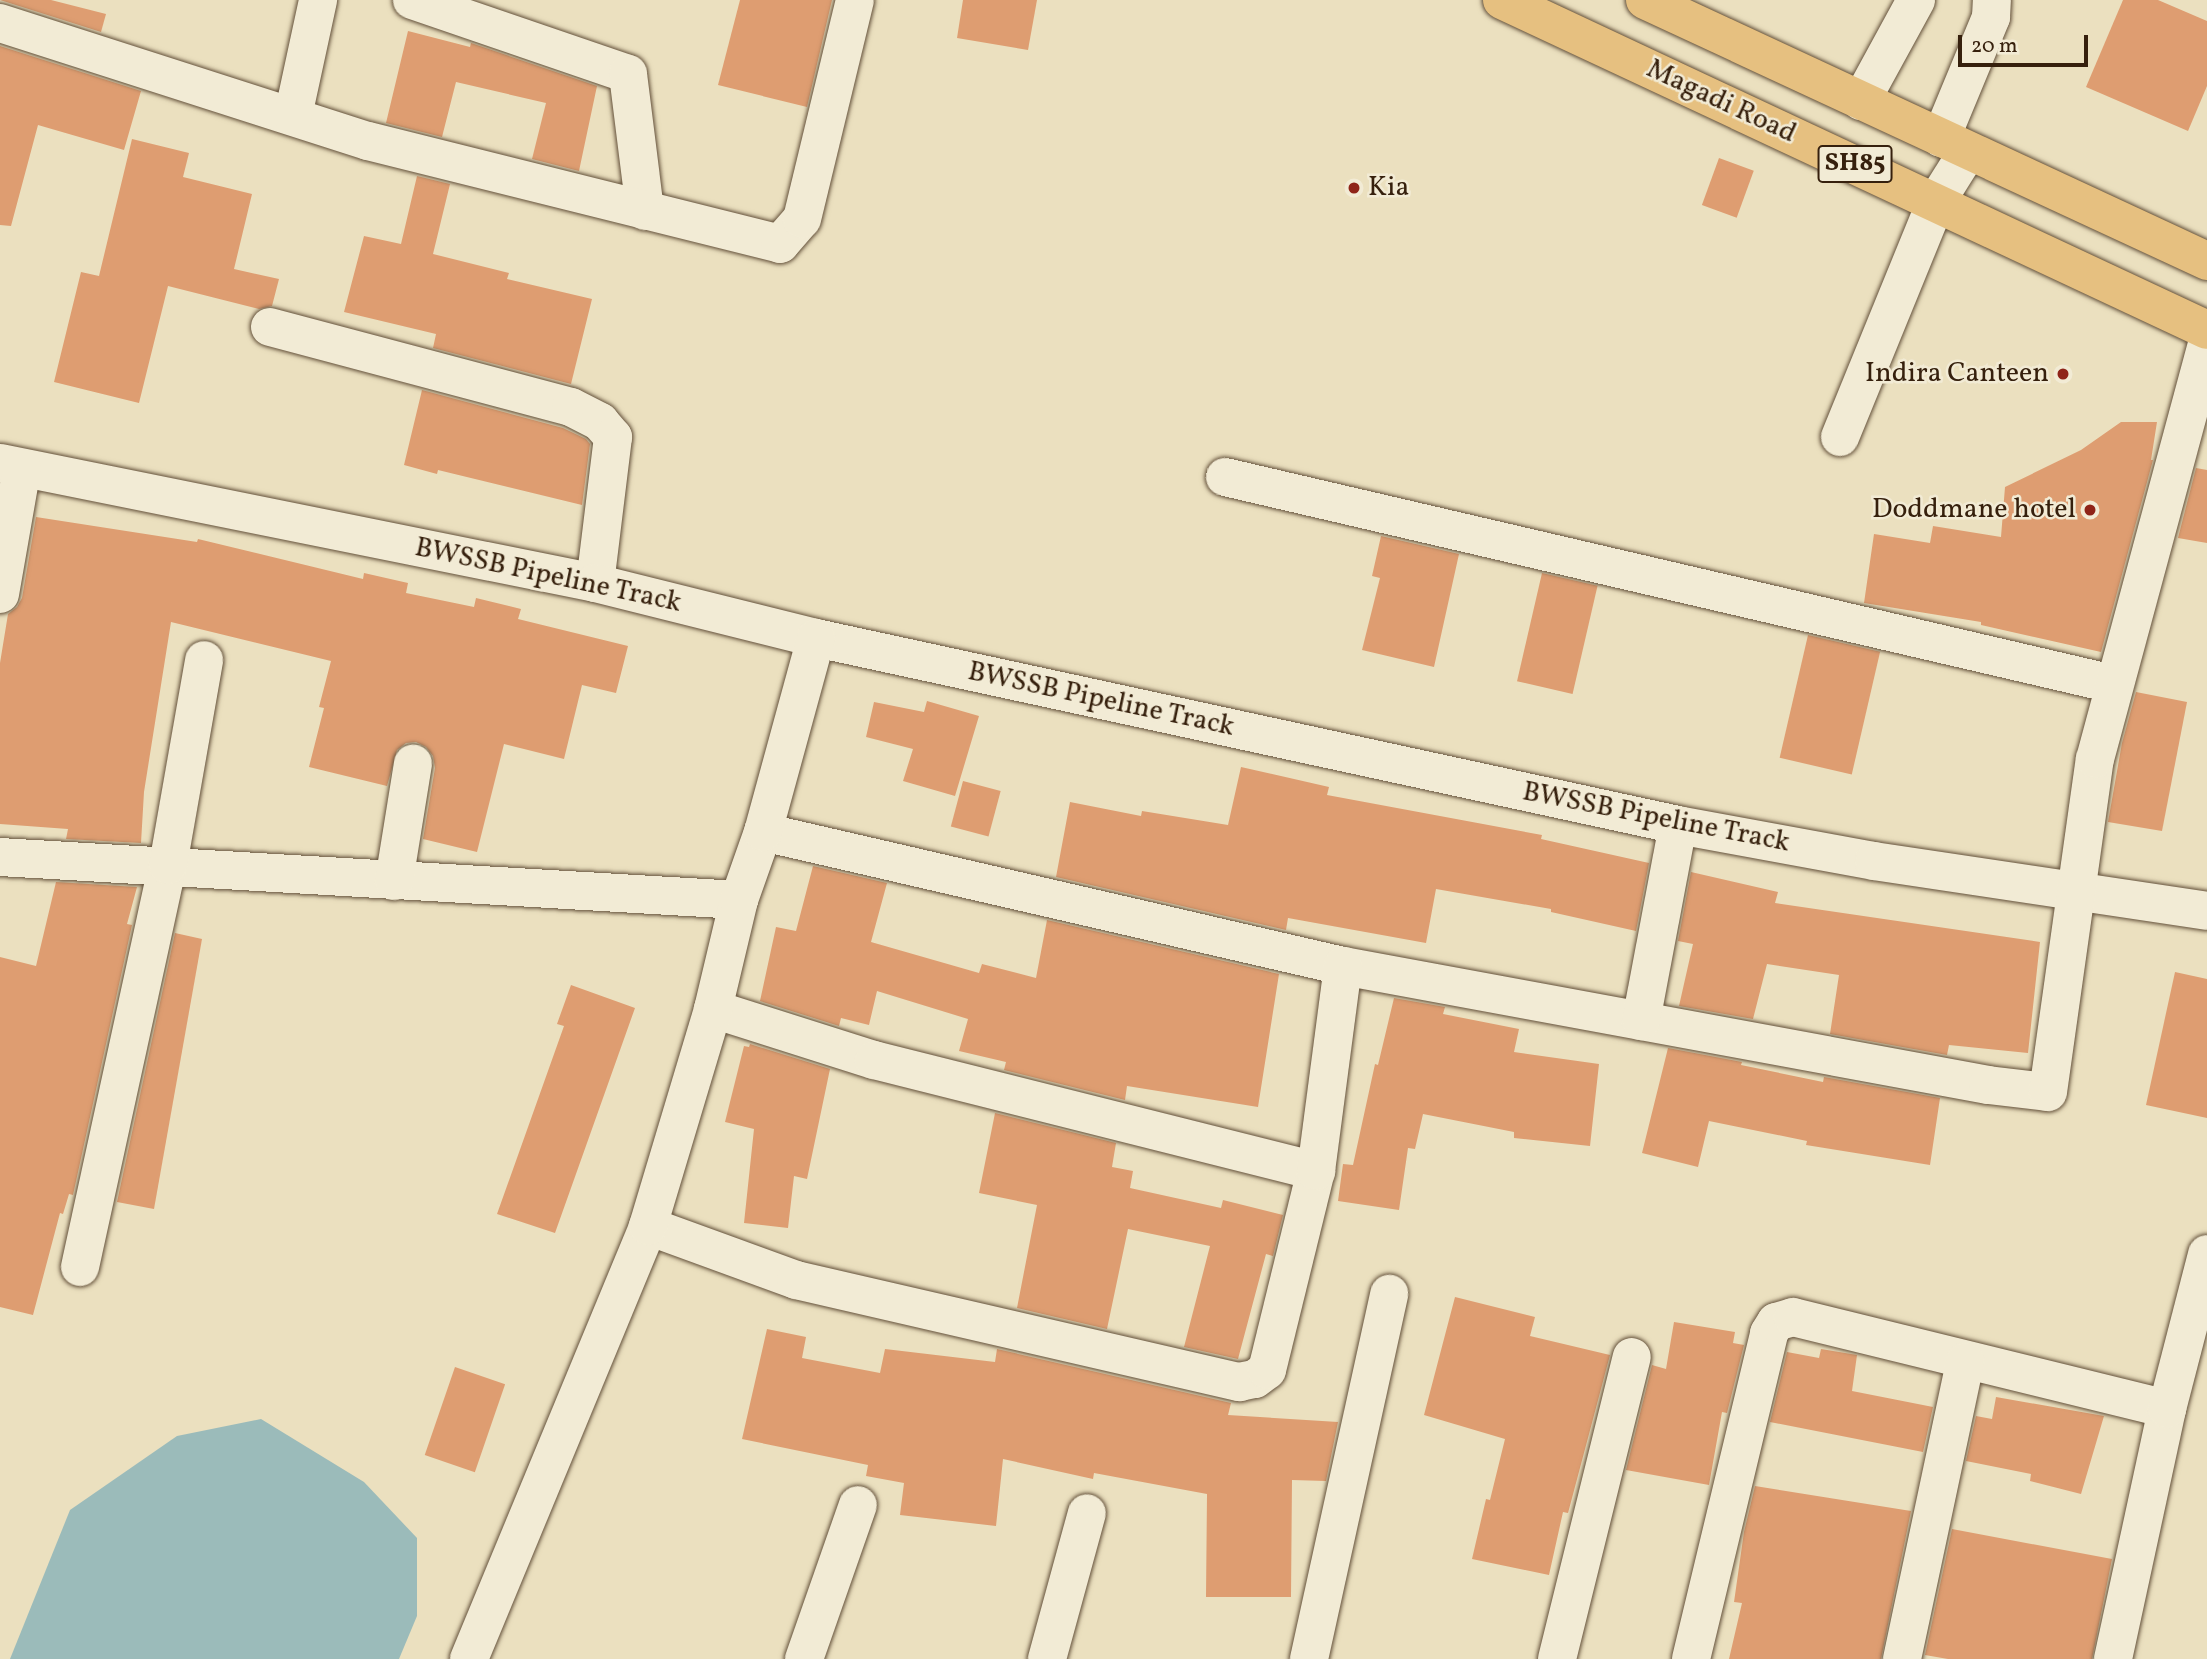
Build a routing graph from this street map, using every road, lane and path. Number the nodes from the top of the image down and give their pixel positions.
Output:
1 (318, 0) edge
2 (412, 0) edge
3 (855, 0) edge
4 (1502, 0) edge
5 (1645, 0) edge
6 (1916, 0) edge
7 (1992, 0) edge
8 (0, 23) edge
9 (1861, 101) junction
10 (293, 116) junction
11 (1955, 144) junction
12 (1936, 202) junction
13 (645, 211) junction
14 (2207, 261) edge
15 (270, 327) dead end
16 (2207, 330) edge
17 (2207, 345) edge
18 (1840, 438) dead end
19 (11, 466) edge
20 (1225, 477) dead end
21 (595, 583) junction
22 (0, 594) edge
23 (816, 638) junction
24 (204, 660) dead end
25 (2113, 684) junction
26 (413, 764) dead end
27 (1678, 825) junction
28 (763, 832) junction
29 (0, 858) edge
30 (168, 865) junction
31 (394, 881) junction
32 (2076, 892) junction
33 (739, 900) junction
34 (2207, 911) edge
35 (1343, 966) junction
36 (713, 1009) junction
37 (1641, 1021) junction
38 (1316, 1171) junction
39 (648, 1226) junction
40 (2207, 1254) edge
41 (80, 1267) dead end
42 (1389, 1294) dead end
43 (1632, 1357) dead end
44 (1965, 1362) junction
45 (2166, 1409) junction
46 (858, 1505) dead end
47 (1087, 1513) dead end
48 (469, 1659) edge
49 (804, 1659) edge
50 (1047, 1659) edge
51 (1309, 1659) edge
52 (1557, 1659) edge
53 (1690, 1659) edge
54 (1902, 1659) edge
55 (2113, 1659) edge

1 - 10 street
2 - 13 street
3 - 13 street
4 - 12 main road, Magadi Road / SH85
5 - 9 main road, SH85
6 - 9 street
7 - 11 street
8 - 10 street
9 - 11 main road, SH85
10 - 13 street
11 - 12 street
11 - 14 main road, SH85
12 - 16 main road, Magadi Road / SH85
12 - 18 street
15 - 21 street
17 - 25 street
19 - 21 street, BWSSB Pipeline Track
19 - 22 street
20 - 25 street
21 - 23 street, BWSSB Pipeline Track
23 - 27 street, BWSSB Pipeline Track
23 - 28 street
24 - 30 street
25 - 32 street
26 - 31 street
27 - 32 street, BWSSB Pipeline Track
27 - 37 street
28 - 33 street
28 - 35 street
29 - 30 street
30 - 31 street
30 - 41 street
31 - 33 street
32 - 34 street, BWSSB Pipeline Track
32 - 37 street
33 - 36 street
35 - 37 street
35 - 38 street
36 - 38 street
36 - 39 street
38 - 39 street
39 - 48 street
40 - 45 street
42 - 51 street
43 - 52 street
44 - 45 street
44 - 53 street
44 - 54 street
45 - 55 street
46 - 49 street
47 - 50 street

